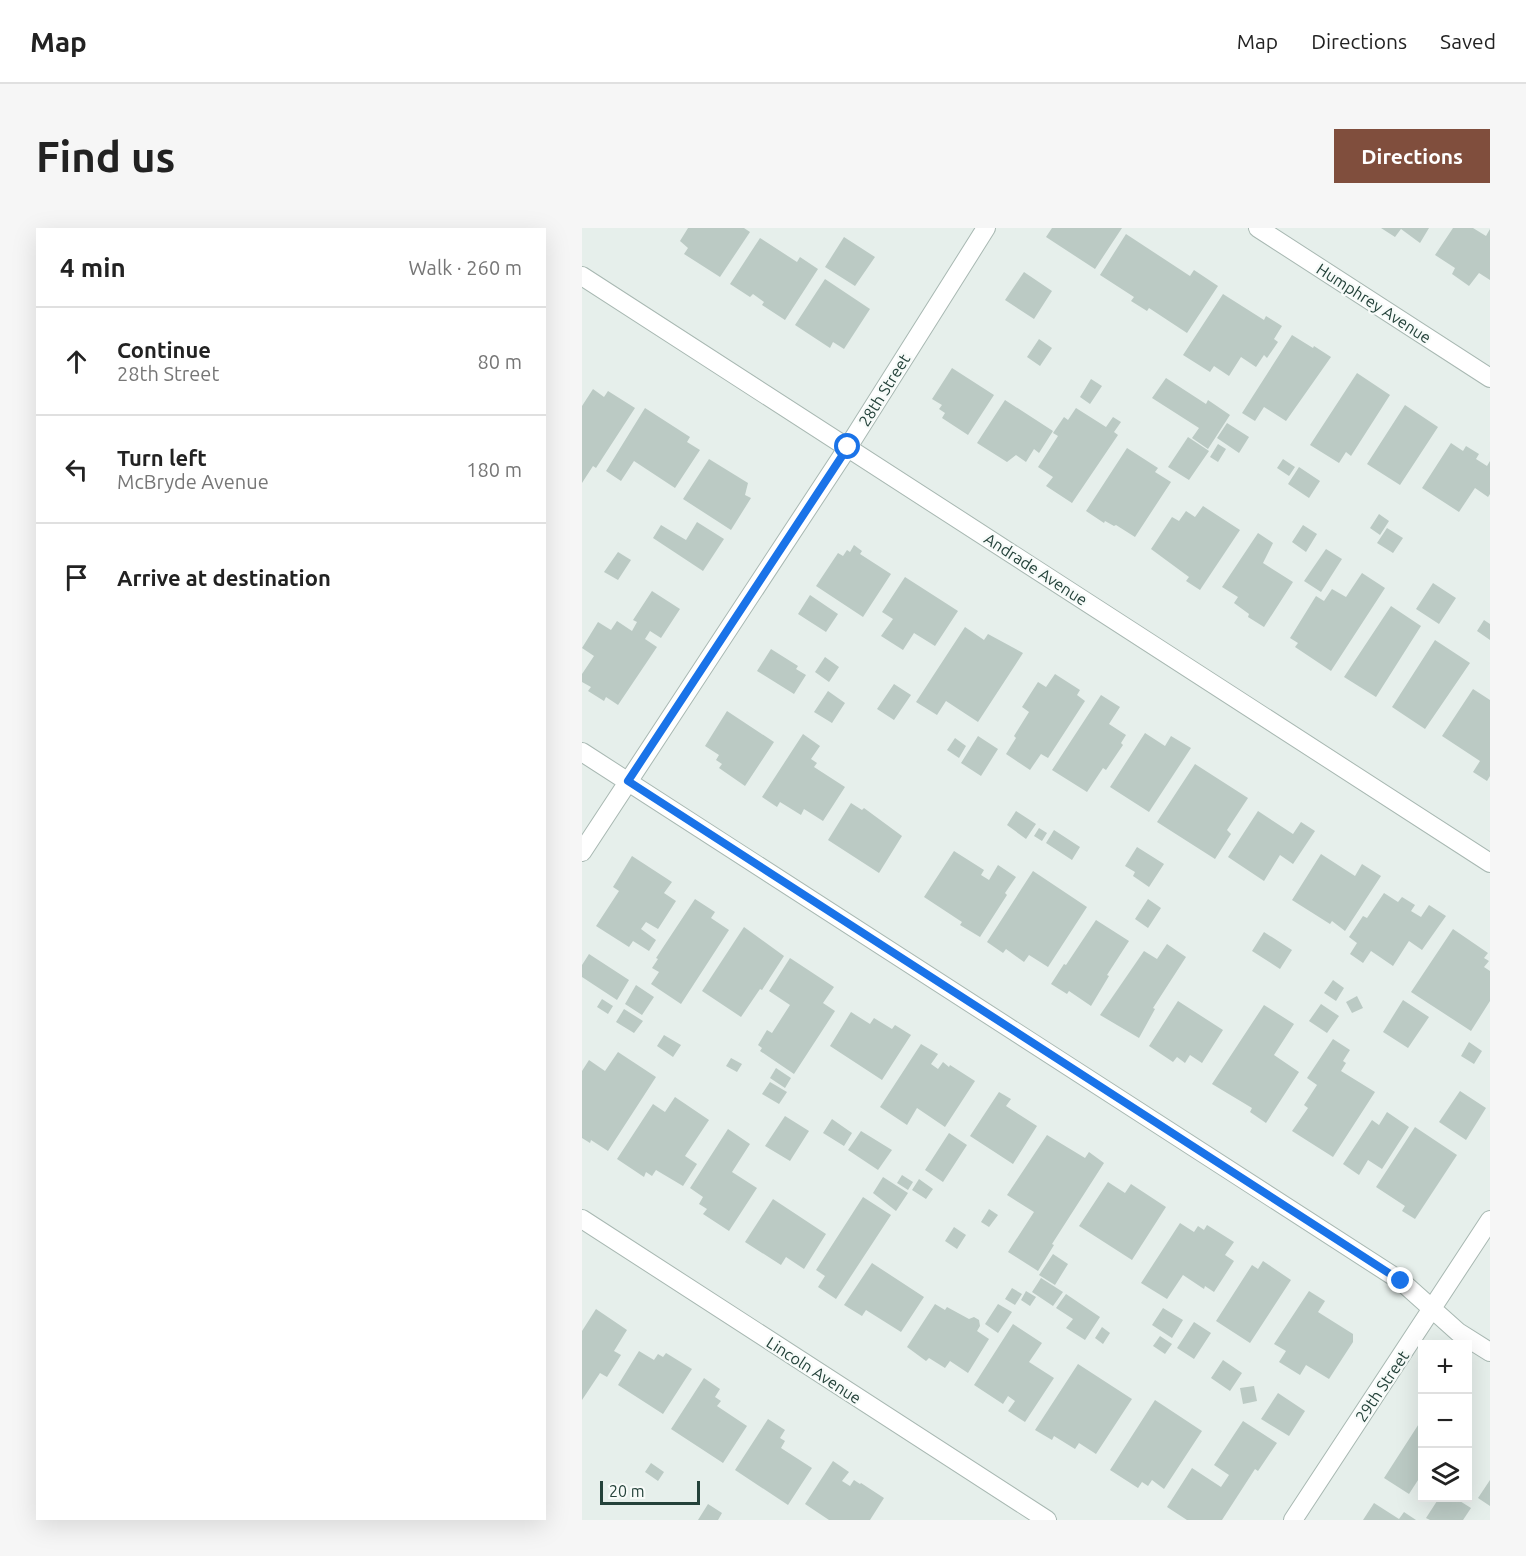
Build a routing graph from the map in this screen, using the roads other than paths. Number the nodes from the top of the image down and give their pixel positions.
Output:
1 (986, 228) edge
2 (1258, 228) edge
3 (582, 276) edge
4 (1490, 378) edge
5 (848, 447) junction
6 (582, 752) edge
7 (628, 781) junction
8 (582, 852) edge
9 (1490, 863) edge
10 (582, 1219) edge
11 (1490, 1221) edge
12 (1433, 1310) junction
13 (1490, 1352) edge
14 (1047, 1520) edge
15 (1293, 1520) edge

1 - 5 street, 28th Street
2 - 4 street, Humphrey Avenue
3 - 5 street, Andrade Avenue
5 - 7 street, 28th Street
5 - 9 street, Andrade Avenue
6 - 7 street
7 - 8 street, 28th Street
7 - 12 street
10 - 14 street, Lincoln Avenue
11 - 12 street, 29th Street
12 - 13 street
12 - 15 street, 29th Street

